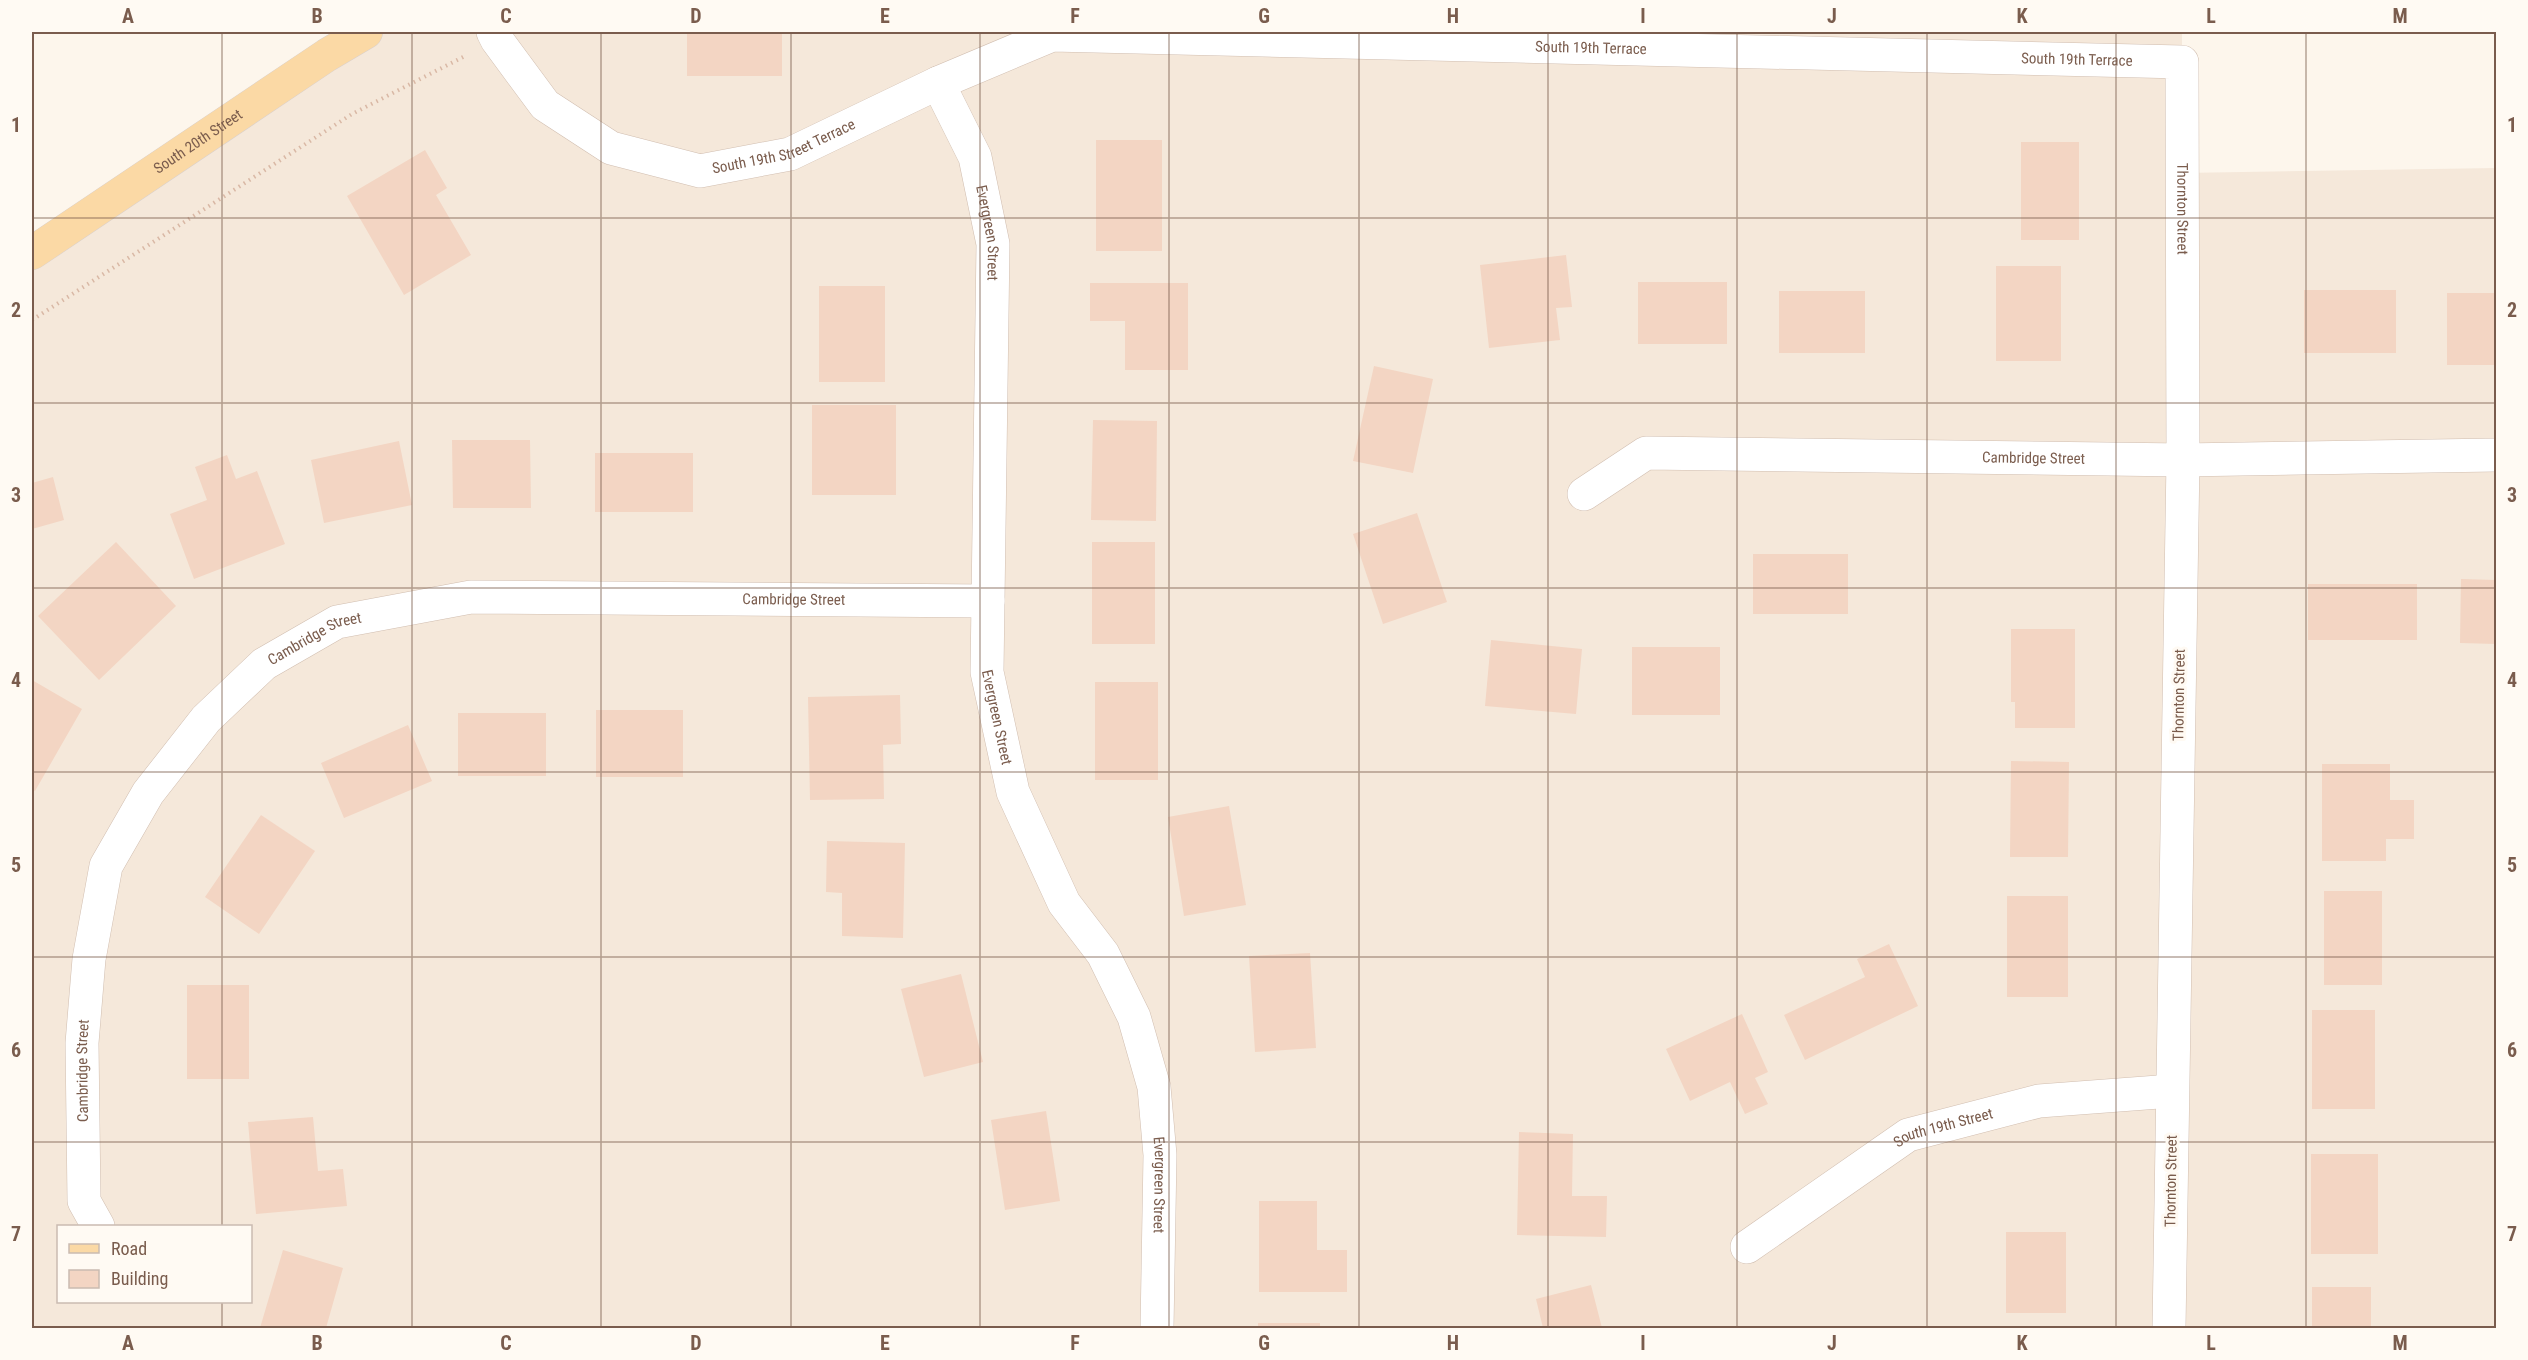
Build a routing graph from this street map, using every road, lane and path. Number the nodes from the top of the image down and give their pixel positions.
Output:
1 (366, 32) edge
2 (495, 36) edge
3 (2182, 62) joint
4 (938, 83) junction
5 (32, 253) edge
6 (32, 320) edge
7 (2496, 455) edge
8 (2183, 460) junction
9 (1584, 494) dead end
10 (988, 601) junction
11 (2172, 1091) junction
12 (97, 1225) edge
13 (1747, 1246) dead end
14 (1157, 1329) edge
15 (2169, 1329) edge

1 - 5 main road, South 20th Street
2 - 4 street, South 19th Street Terrace
2 - 6 path
3 - 4 street, South 19th Terrace
3 - 8 street, Thornton Street
4 - 10 street, Evergreen Street
7 - 8 street, Cambridge Street
8 - 9 street, Cambridge Street
8 - 11 street, Thornton Street
10 - 12 street, Cambridge Street
10 - 14 street, Evergreen Street
11 - 13 street, South 19th Street
11 - 15 street, Thornton Street

